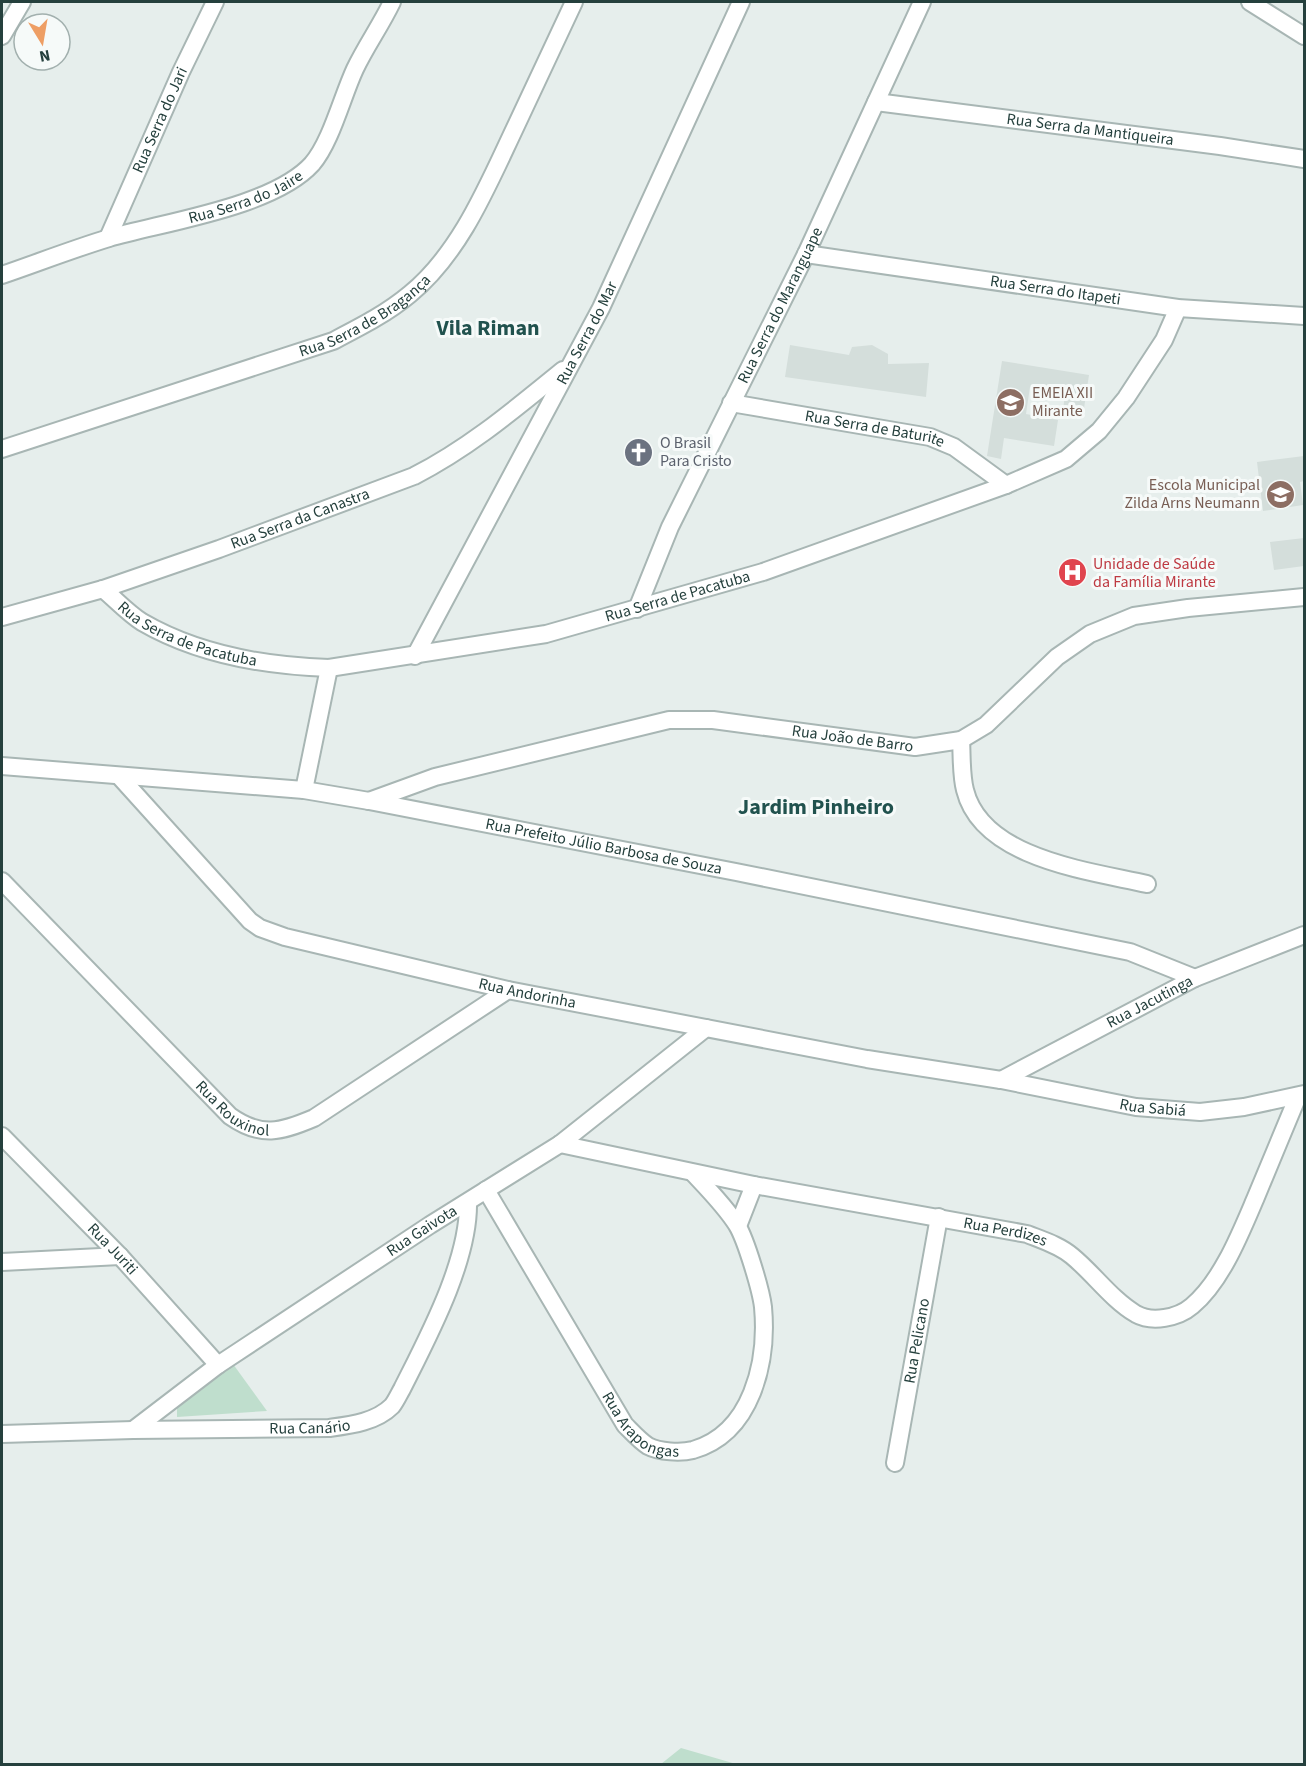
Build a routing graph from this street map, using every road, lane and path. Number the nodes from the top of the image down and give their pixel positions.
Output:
1 (22, 2) edge
2 (215, 2) edge
3 (392, 2) edge
4 (573, 2) edge
5 (741, 2) edge
6 (922, 2) edge
7 (1250, 2) edge
8 (2, 36) edge
9 (1305, 36) edge
10 (876, 102) junction
11 (1305, 159) edge
12 (108, 238) junction
13 (806, 254) junction
14 (2, 275) edge
15 (1178, 308) junction
16 (1305, 316) edge
17 (570, 364) junction
18 (730, 403) junction
19 (2, 448) edge
20 (1006, 484) junction
21 (103, 589) junction
22 (1305, 597) edge
23 (637, 609) junction
24 (2, 617) edge
25 (415, 656) junction
26 (329, 668) junction
27 (961, 740) junction
28 (2, 766) edge
29 (119, 776) junction
30 (304, 790) junction
31 (369, 801) junction
32 (2, 881) edge
33 (1147, 884) dead end
34 (9, 897) edge
35 (1305, 935) edge
36 (1195, 978) junction
37 (508, 990) junction
38 (706, 1028) junction
39 (1001, 1080) junction
40 (1301, 1095) edge
41 (2, 1136) edge
42 (560, 1144) junction
43 (693, 1173) junction
44 (754, 1185) junction
45 (486, 1190) junction
46 (468, 1203) junction
47 (939, 1217) junction
48 (738, 1226) junction
49 (120, 1256) junction
50 (2, 1262) edge
51 (218, 1365) junction
52 (133, 1430) junction
53 (2, 1434) edge
54 (895, 1463) dead end

1 - 8 street
2 - 12 street, Rua Serra do Jari
3 - 12 street, Rua Serra do Jaire
4 - 19 street, Rua Serra de Bragança
5 - 17 street, Rua Serra do Mar
6 - 10 street, Rua Serra do Maranguape
7 - 9 street
10 - 11 street, Rua Serra da Mantiqueira
10 - 13 street, Rua Serra do Maranguape
12 - 14 street, Rua Serra do Jaire
13 - 15 street, Rua Serra do Itapeti
13 - 18 street, Rua Serra do Maranguape
15 - 16 street, Rua Serra do Itapeti
15 - 20 street, Rua Serra de Pacatuba
17 - 21 street, Rua Serra da Canastra
17 - 25 street, Rua Serra do Mar
18 - 20 street, Rua Serra de Baturite
18 - 23 street, Rua Serra do Maranguape
20 - 23 street, Rua Serra de Pacatuba
21 - 24 street, Rua Serra da Canastra
21 - 26 street, Rua Serra de Pacatuba
22 - 27 street, Rua João de Barro
23 - 25 street, Rua Serra de Pacatuba
25 - 26 street, Rua Serra de Pacatuba
26 - 30 street
27 - 31 street, Rua João de Barro
27 - 33 street
28 - 29 street, Rua Prefeito Júlio Barbosa de Souza
29 - 30 street, Rua Prefeito Júlio Barbosa de Souza
29 - 37 street, Rua Andorinha
30 - 31 street, Rua Prefeito Júlio Barbosa de Souza
31 - 36 street, Rua Prefeito Júlio Barbosa de Souza
32 - 34 street, Rua Rouxinol
34 - 37 street, Rua Rouxinol
35 - 36 street, Rua Jacutinga
36 - 39 street, Rua Jacutinga
37 - 38 street, Rua Andorinha
38 - 39 street, Rua Andorinha
38 - 42 street, Rua Gaivota
39 - 40 street, Rua Sabiá
40 - 47 street, Rua Perdizes
41 - 49 street, Rua Juriti
42 - 43 street, Rua Perdizes
42 - 45 street, Rua Gaivota
43 - 44 street, Rua Perdizes
43 - 48 street, Rua Arapongas
44 - 47 street, Rua Perdizes
44 - 48 street
45 - 46 street, Rua Gaivota
45 - 48 street, Rua Arapongas
46 - 51 street, Rua Gaivota
46 - 52 street, Rua Canário
47 - 54 street, Rua Pelicano
49 - 50 street
49 - 51 street, Rua Juriti
51 - 52 street, Rua Gaivota
52 - 53 street, Rua Canário

